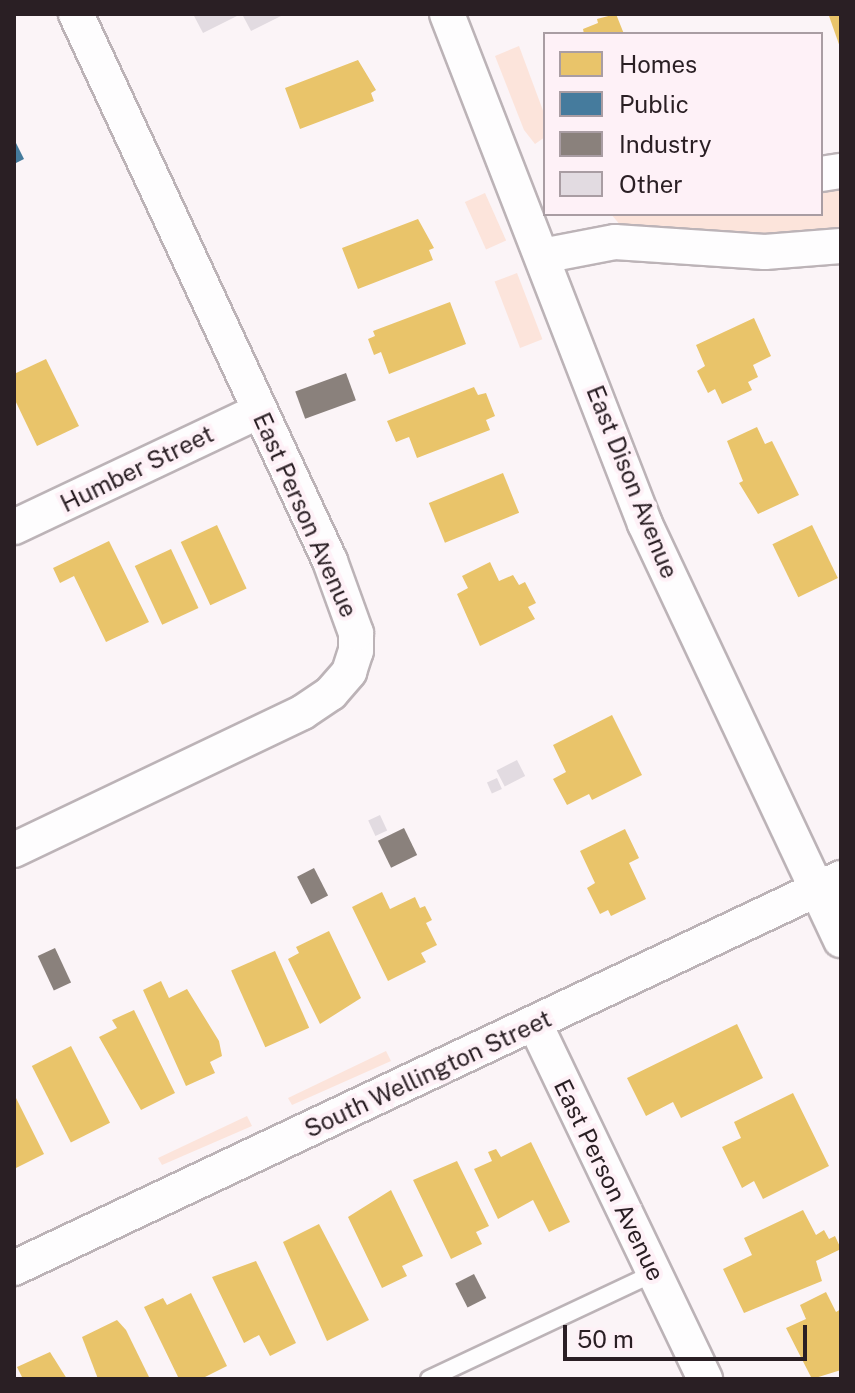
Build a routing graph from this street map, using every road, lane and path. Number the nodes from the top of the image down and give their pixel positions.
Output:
1 (76, 14) edge
2 (447, 14) edge
3 (531, 191) edge
4 (841, 246) edge
5 (542, 256) junction
6 (259, 411) junction
7 (14, 527) edge
8 (14, 850) edge
9 (829, 884) edge
10 (841, 940) edge
11 (535, 1024) junction
12 (14, 1268) edge
13 (654, 1273) junction
14 (429, 1379) edge
15 (705, 1379) edge

1 - 6 street, East Person Avenue
2 - 3 street, East Dison Avenue
3 - 5 street, East Dison Avenue
4 - 5 street
5 - 9 street, East Dison Avenue
6 - 7 street, Humber Street
6 - 8 street, East Person Avenue
9 - 10 street, East Dison Avenue
9 - 11 street, South Wellington Street
11 - 12 street, South Wellington Street
11 - 13 street, East Person Avenue
13 - 14 lane
13 - 15 street, East Person Avenue

